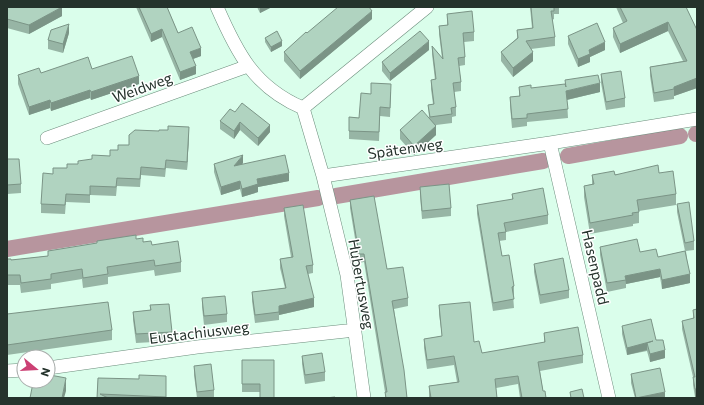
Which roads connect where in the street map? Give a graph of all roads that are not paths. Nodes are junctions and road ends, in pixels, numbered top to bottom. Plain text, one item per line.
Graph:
1 (217, 7) edge
2 (427, 7) edge
3 (248, 66) junction
4 (303, 108) junction
5 (697, 119) edge
6 (47, 138) dead end
7 (550, 143) junction
8 (323, 176) junction
9 (355, 330) junction
10 (56, 367) edge
11 (364, 398) edge
12 (609, 398) edge

1 - 3 street
2 - 4 street
3 - 4 street
3 - 6 street, Weidweg
4 - 8 street
5 - 7 street, Spätenweg
7 - 8 street, Spätenweg
7 - 12 street, Hasenpadd
8 - 9 street, Hubertusweg
9 - 10 street, Eustachiusweg
9 - 11 street, Hubertusweg

